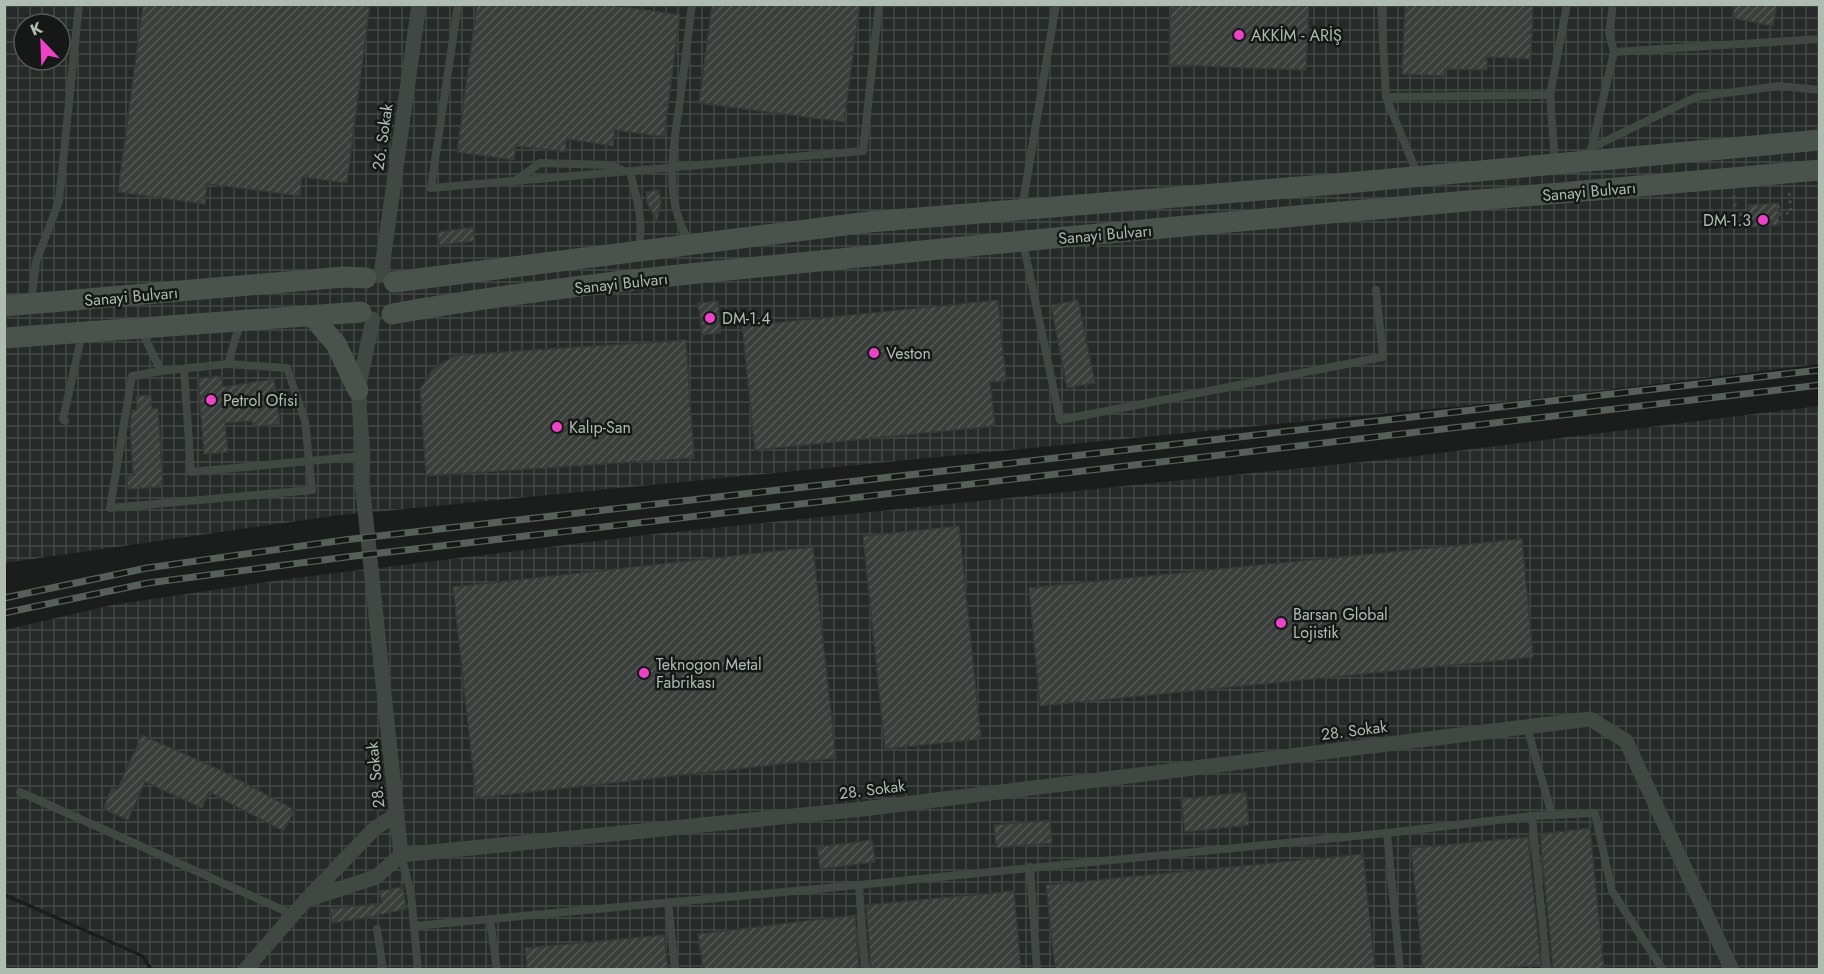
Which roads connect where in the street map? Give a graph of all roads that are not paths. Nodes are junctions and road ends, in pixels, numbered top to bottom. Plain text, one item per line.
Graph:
1 (79, 4) edge
2 (418, 4) edge
3 (458, 4) edge
4 (692, 4) edge
5 (879, 4) edge
6 (1056, 4) edge
7 (1381, 4) edge
8 (1567, 4) edge
9 (1613, 4) edge
10 (1820, 39) edge
11 (1614, 52) junction
12 (1820, 90) edge
13 (1550, 95) junction
14 (1386, 97) junction
15 (1820, 140) edge
16 (1590, 155) junction
17 (1555, 164) junction
18 (671, 168) junction
19 (1820, 170) edge
20 (627, 171) junction
21 (1418, 177) junction
22 (515, 181) junction
23 (1022, 209) junction
24 (1023, 241) junction
25 (690, 244) junction
26 (637, 250) junction
27 (380, 278) junction
28 (1376, 290) dead end
29 (31, 304) junction
30 (4, 306) edge
31 (375, 315) junction
32 (312, 316) junction
33 (244, 321) junction
34 (141, 328) junction
35 (82, 332) junction
36 (4, 338) edge
37 (228, 364) junction
38 (184, 369) junction
39 (161, 371) junction
40 (358, 390) junction
41 (65, 421) dead end
42 (363, 456) junction
43 (310, 461) junction
44 (1527, 727) junction
45 (20, 792) dead end
46 (397, 814) junction
47 (1552, 815) junction
48 (1532, 816) junction
49 (1387, 832) junction
50 (401, 855) junction
51 (1030, 867) junction
52 (859, 885) junction
53 (306, 900) junction
54 (668, 902) junction
55 (294, 915) junction
56 (490, 919) junction
57 (414, 926) junction
58 (377, 929) dead end
59 (245, 969) edge
60 (382, 969) edge
61 (418, 969) edge
62 (497, 969) edge
63 (675, 969) edge
64 (865, 969) edge
65 (1037, 969) edge
66 (1400, 969) edge
67 (1547, 969) edge
68 (1663, 969) edge
69 (1732, 969) edge

1 - 29 lane
2 - 27 street, 26. Sokak
3 - 22 lane
4 - 18 lane
5 - 18 lane
6 - 23 lane
7 - 14 lane
8 - 13 lane
9 - 11 lane
10 - 11 lane
11 - 16 lane
12 - 16 lane
13 - 14 lane
13 - 17 lane
14 - 21 lane
15 - 16 main road, Sanayi Bulvarı
16 - 17 main road, Sanayi Bulvarı
17 - 21 main road, Sanayi Bulvarı
18 - 20 lane
18 - 25 lane
19 - 24 main road, Sanayi Bulvarı
20 - 22 lane
20 - 22 lane
20 - 26 lane
21 - 23 main road, Sanayi Bulvarı
23 - 25 main road, Sanayi Bulvarı
24 - 28 lane
24 - 31 main road, Sanayi Bulvarı
25 - 26 main road, Sanayi Bulvarı
26 - 27 main road, Sanayi Bulvarı
27 - 29 main road, Sanayi Bulvarı
27 - 31 main road
27 - 31 main road
29 - 30 main road, Sanayi Bulvarı
31 - 32 main road, Sanayi Bulvarı
31 - 40 street, 28. Sokak
32 - 33 main road, Sanayi Bulvarı
32 - 40 main road
33 - 34 main road, Sanayi Bulvarı
33 - 37 lane
34 - 35 main road, Sanayi Bulvarı
34 - 39 lane
35 - 36 main road, Sanayi Bulvarı
35 - 41 lane
37 - 38 lane
37 - 43 lane
38 - 39 lane
38 - 43 lane
39 - 43 lane
40 - 42 street, 28. Sokak
42 - 43 lane
42 - 46 street, 28. Sokak
44 - 47 lane
44 - 50 street, 28. Sokak
44 - 69 street, 28. Sokak
45 - 55 lane
46 - 50 street, 28. Sokak
46 - 53 street
47 - 48 lane
47 - 68 lane
48 - 49 lane
48 - 67 lane
49 - 51 lane
49 - 66 lane
50 - 53 street
50 - 57 lane
51 - 52 lane
51 - 65 lane
52 - 54 lane
52 - 64 lane
53 - 55 street
54 - 56 lane
54 - 63 lane
55 - 59 street
56 - 57 lane
56 - 62 lane
57 - 61 lane
58 - 60 lane

